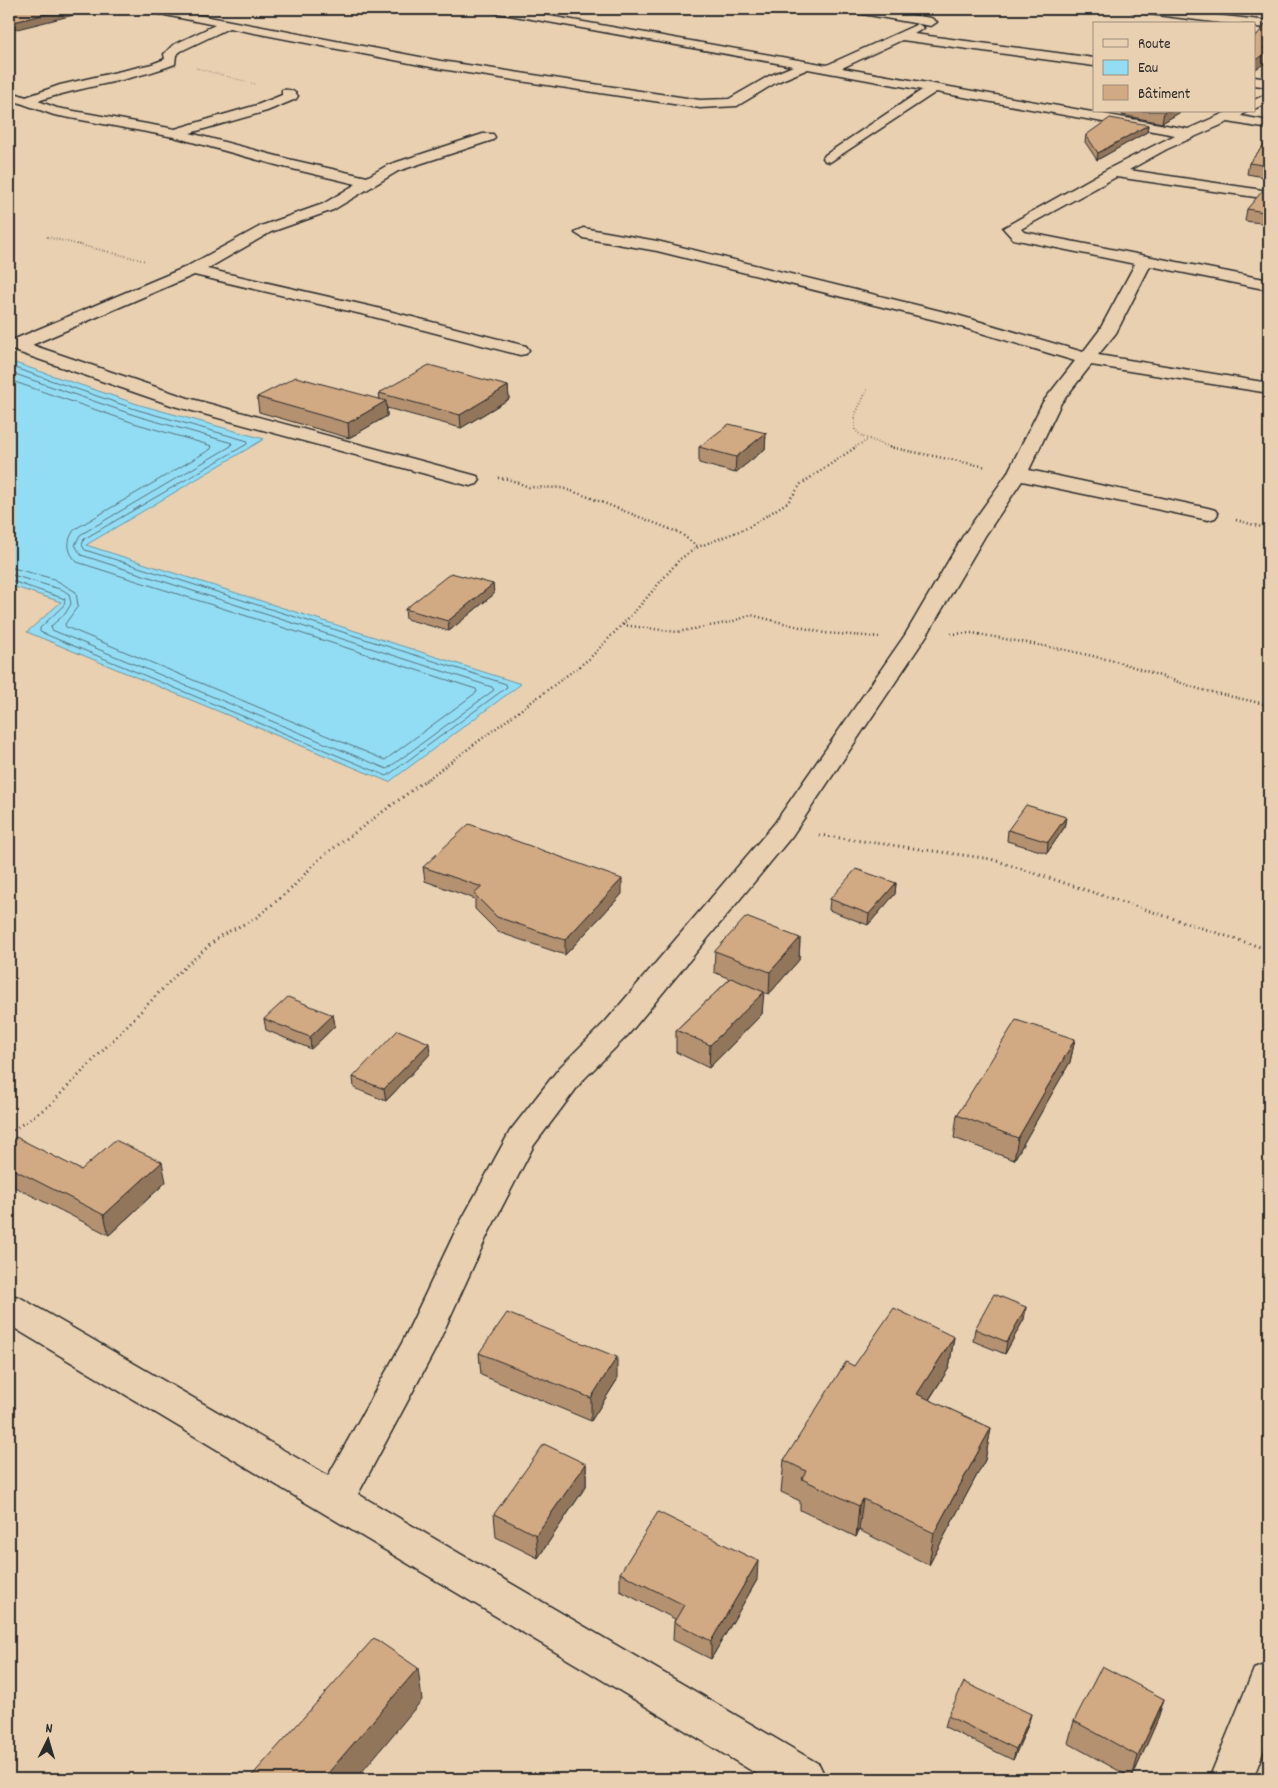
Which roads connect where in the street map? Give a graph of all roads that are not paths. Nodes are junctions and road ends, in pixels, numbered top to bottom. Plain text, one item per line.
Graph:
1 (150, 9) edge
2 (492, 9) edge
3 (851, 9) edge
4 (1133, 9) edge
5 (1237, 22) edge
6 (229, 23) junction
7 (1256, 24) edge
8 (1269, 26) edge
9 (901, 36) junction
10 (1093, 62) edge
11 (807, 65) junction
12 (830, 68) junction
13 (1256, 81) edge
14 (1269, 83) edge
15 (935, 87) junction
16 (287, 93) road end
17 (9, 95) edge
18 (1269, 97) edge
19 (24, 101) junction
20 (1256, 103) edge
21 (1235, 114) edge
22 (1269, 125) edge
23 (175, 133) junction
24 (1191, 134) junction
25 (488, 137) dead end
26 (830, 158) dead end
27 (1113, 172) junction
28 (368, 182) junction
29 (1269, 195) edge
30 (583, 233) dead end
31 (1145, 260) junction
32 (192, 270) junction
33 (1269, 285) edge
34 (13, 344) edge
35 (520, 350) dead end
36 (1088, 358) junction
37 (1269, 388) edge
38 (1017, 474) junction
39 (470, 480) road end
40 (1208, 514) dead end
41 (9, 1308) edge
42 (335, 1500) junction
43 (1269, 1683) edge
44 (804, 1779) edge
45 (1231, 1779) edge

1 - 6 street
2 - 11 street
3 - 9 street
4 - 5 street
6 - 11 street
6 - 19 street
7 - 8 street
9 - 10 street
9 - 12 street
11 - 12 street
12 - 15 street
13 - 14 street
15 - 24 street
15 - 26 street
16 - 23 street
17 - 19 street
18 - 20 street
19 - 23 street
21 - 22 street
21 - 24 street
23 - 28 street
24 - 27 street
25 - 28 street
27 - 29 street
27 - 31 street
28 - 32 street
30 - 36 street
31 - 33 street
31 - 36 street
32 - 34 street
32 - 35 street
34 - 39 street
36 - 37 street
36 - 38 street
38 - 40 street
38 - 42 street
41 - 42 street
42 - 44 street
43 - 45 street

